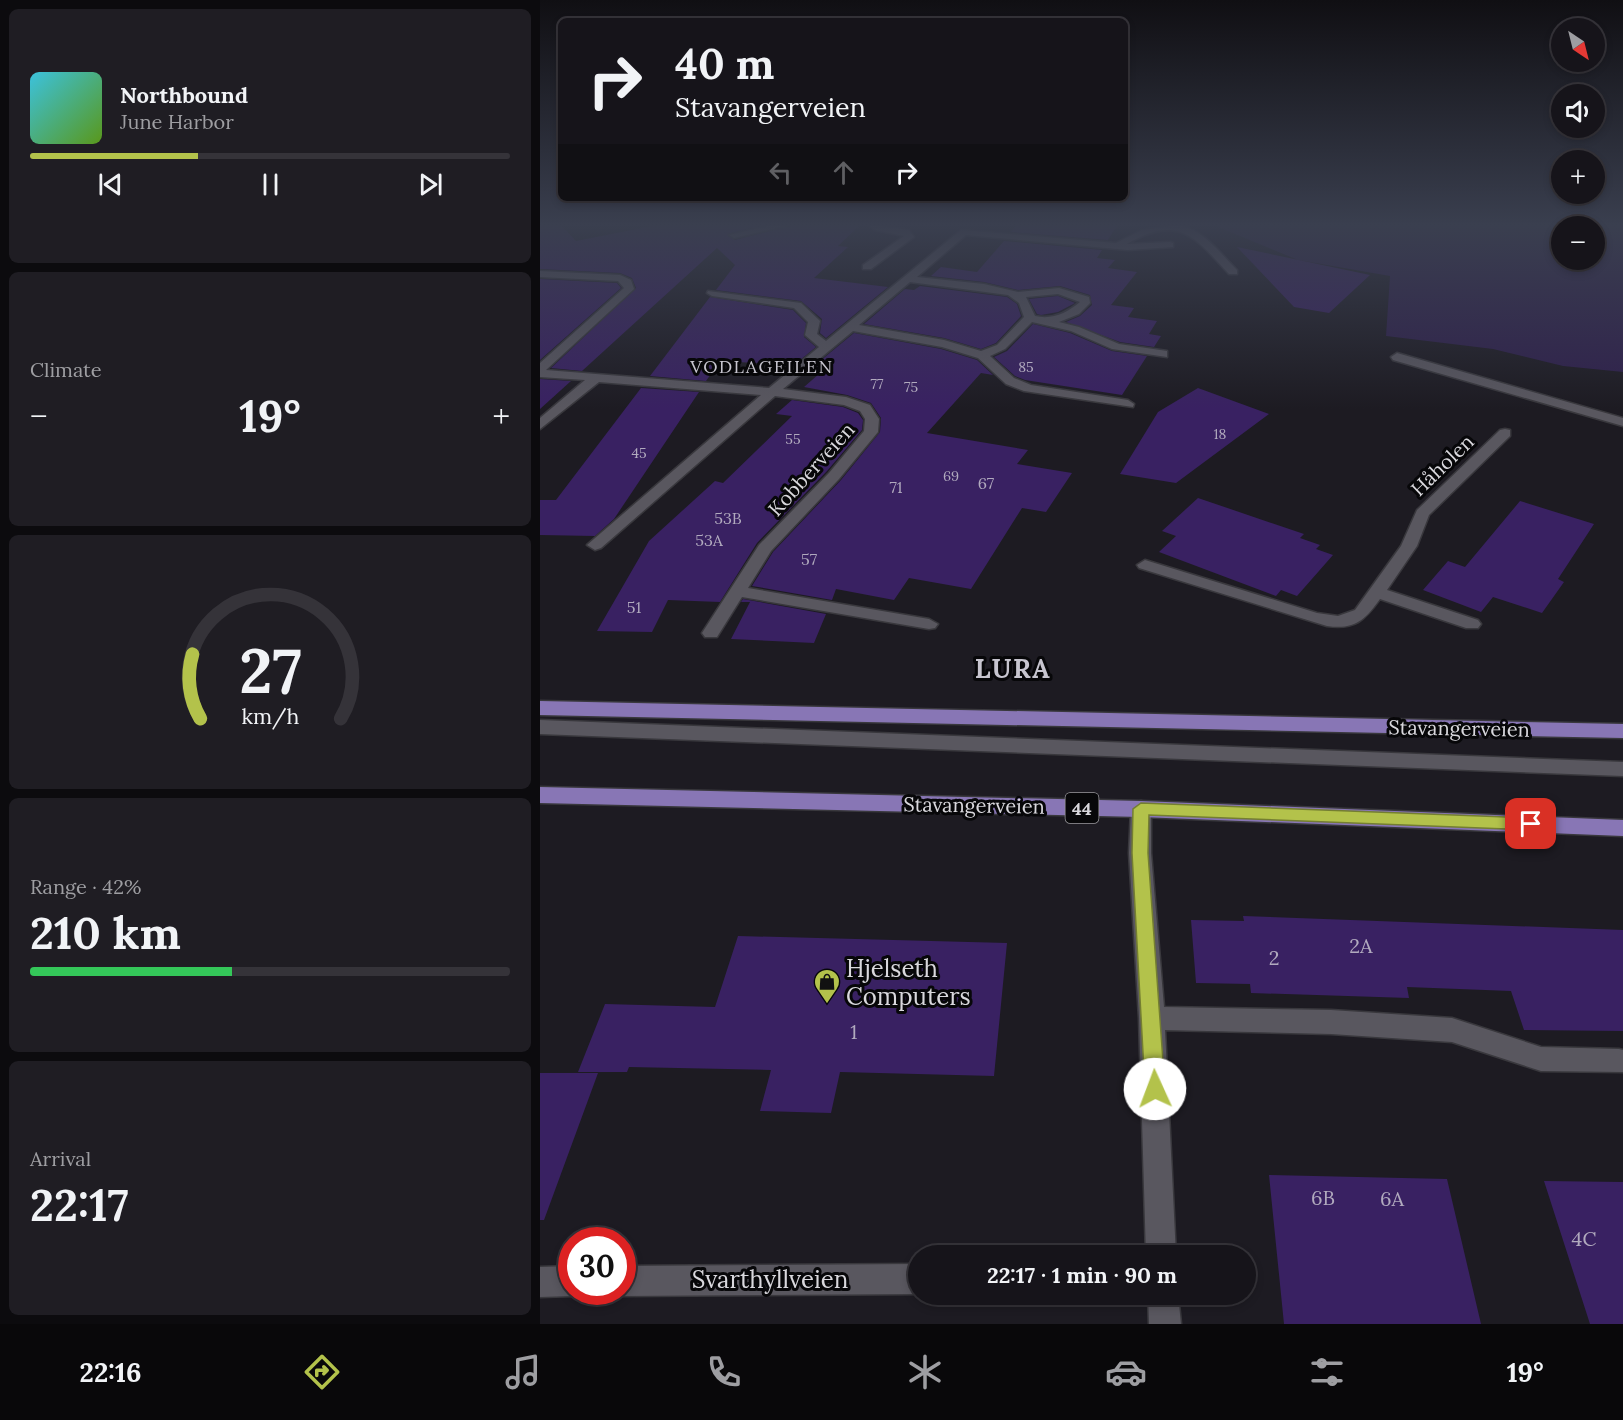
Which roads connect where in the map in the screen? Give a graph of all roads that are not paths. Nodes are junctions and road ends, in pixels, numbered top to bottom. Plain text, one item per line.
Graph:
1 (628, 286) edge
2 (901, 286) edge
3 (967, 286) edge
4 (712, 293) dead end
5 (1018, 296) junction
6 (1030, 318) junction
7 (1051, 321) junction
8 (852, 327) junction
9 (827, 347) junction
10 (1162, 354) dead end
11 (982, 355) junction
12 (1397, 357) dead end
13 (540, 371) edge
14 (597, 377) junction
15 (772, 392) junction
16 (1128, 404) dead end
17 (1623, 422) edge
18 (540, 425) edge
19 (1505, 433) dead end
20 (595, 545) dead end
21 (1145, 565) dead end
22 (738, 591) junction
23 (1377, 592) junction
24 (929, 624) dead end
25 (1472, 624) dead end
26 (711, 633) dead end
27 (540, 708) edge
28 (540, 728) edge
29 (1623, 731) edge
30 (1623, 769) edge
31 (540, 795) edge
32 (1141, 809) junction
33 (1623, 828) edge
34 (1152, 1018) junction
35 (1619, 1061) dead end
36 (1161, 1245) edge
37 (908, 1279) edge
38 (558, 1281) edge
39 (636, 1281) edge
40 (540, 1282) edge
41 (1164, 1305) edge
42 (1165, 1324) edge

1 - 13 street
2 - 8 street
3 - 5 street
4 - 9 street
5 - 6 street
5 - 7 street
6 - 7 street
6 - 11 street
7 - 10 street
8 - 9 street
8 - 11 street
9 - 15 street
11 - 16 street
12 - 17 street
13 - 14 street, Kobberveien
14 - 15 street, Kobberveien
14 - 18 street
15 - 20 street
15 - 22 street, Kobberveien
19 - 23 street, Håholen
21 - 23 street, Håholen
22 - 24 street
22 - 26 street, Kobberveien
23 - 25 street
27 - 29 main road, Stavangerveien
28 - 30 street
31 - 32 main road, Stavangerveien / 44
32 - 33 main road, Stavangerveien / 44
32 - 34 street
34 - 35 street
34 - 36 street
37 - 39 street, Svarthyllveien
38 - 40 street
41 - 42 street

